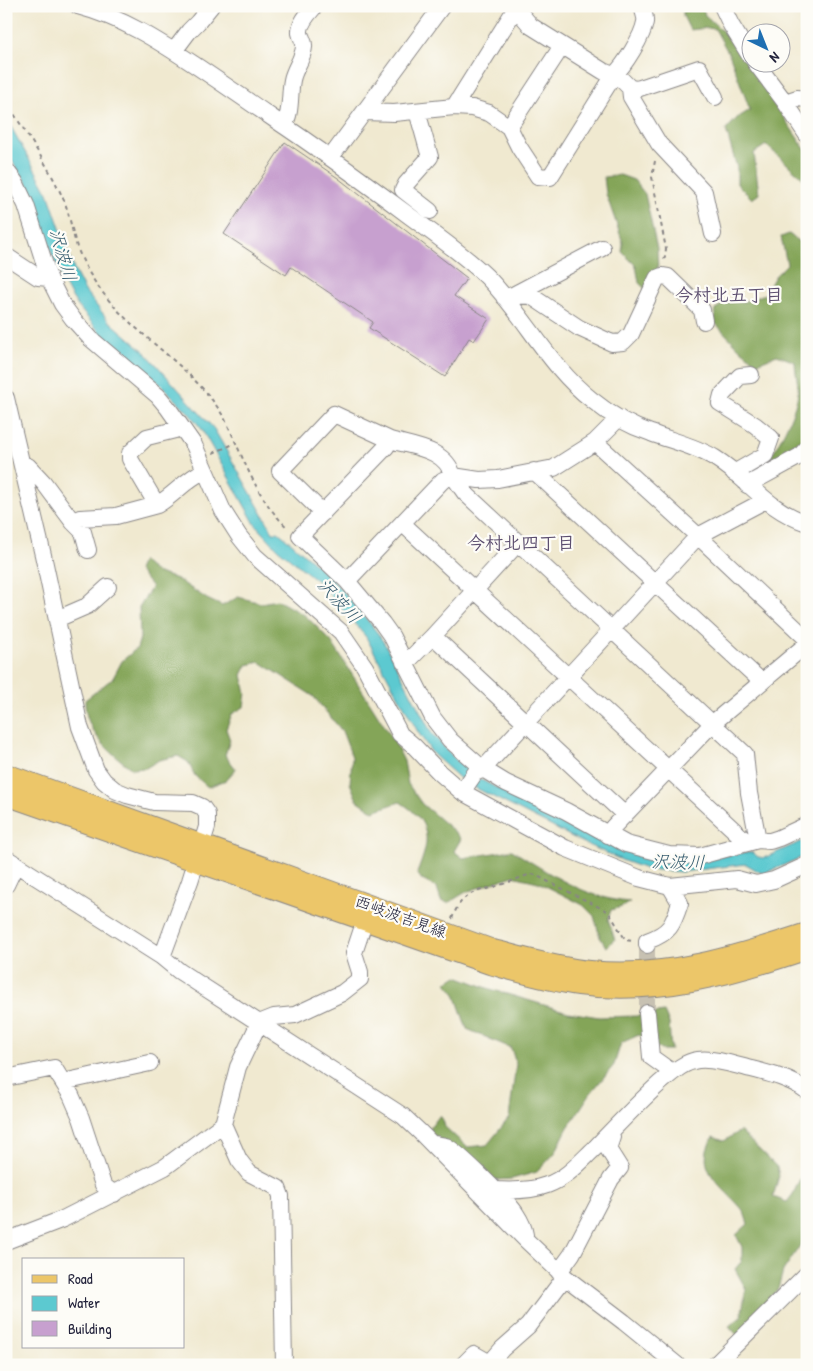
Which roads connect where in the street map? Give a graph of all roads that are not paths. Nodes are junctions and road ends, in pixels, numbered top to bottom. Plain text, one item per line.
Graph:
1 (78, 6) edge
2 (211, 6) edge
3 (315, 6) edge
4 (442, 6) edge
5 (642, 6) edge
6 (722, 6) edge
7 (515, 7) edge
8 (740, 40) edge
9 (562, 46) junction
10 (174, 51) junction
11 (762, 72) edge
12 (614, 75) junction
13 (630, 88) junction
14 (715, 97) dead end
15 (807, 99) edge
16 (785, 102) junction
17 (454, 108) junction
18 (417, 111) junction
19 (364, 112) junction
20 (284, 125) junction
21 (508, 127) junction
22 (807, 135) edge
23 (331, 157) junction
24 (6, 170) edge
25 (430, 211) dead end
26 (713, 234) dead end
27 (602, 248) dead end
28 (6, 256) edge
29 (49, 278) junction
30 (508, 296) junction
31 (704, 320) dead end
32 (751, 375) dead end
33 (6, 398) edge
34 (619, 418) junction
35 (180, 425) junction
36 (390, 440) junction
37 (595, 442) junction
38 (807, 448) edge
39 (22, 464) junction
40 (204, 471) junction
41 (534, 471) junction
42 (734, 474) junction
43 (453, 476) junction
44 (747, 485) junction
45 (764, 501) junction
46 (157, 505) junction
47 (322, 513) junction
48 (73, 522) junction
49 (402, 523) junction
50 (807, 523) edge
51 (698, 536) junction
52 (518, 543) junction
53 (88, 550) dead end
54 (347, 581) junction
55 (655, 583) junction
56 (108, 587) dead end
57 (475, 591) junction
58 (57, 619) junction
59 (611, 629) junction
60 (432, 636) junction
61 (807, 639) edge
62 (807, 644) edge
63 (404, 662) junction
64 (567, 676) junction
65 (762, 682) junction
66 (526, 722) junction
67 (713, 723) junction
68 (479, 771) junction
69 (668, 771) junction
70 (6, 774) edge
71 (463, 790) junction
72 (6, 795) edge
73 (625, 815) junction
74 (807, 825) edge
75 (608, 835) junction
76 (753, 842) junction
77 (199, 853) junction
78 (11, 861) edge
79 (807, 865) edge
80 (6, 885) edge
81 (670, 886) junction
82 (365, 920) junction
83 (807, 933) edge
84 (647, 943) road end
85 (807, 949) edge
86 (162, 957) junction
87 (648, 1013) tunnel mouth
88 (259, 1023) junction
89 (150, 1063) dead end
90 (672, 1072) junction
91 (6, 1078) edge
92 (63, 1082) junction
93 (807, 1090) edge
94 (223, 1124) junction
95 (611, 1132) junction
96 (431, 1144) junction
97 (494, 1190) junction
98 (114, 1194) junction
99 (526, 1240) junction
100 (6, 1241) edge
101 (807, 1274) edge
102 (562, 1275) junction
103 (284, 1365) edge
104 (463, 1365) edge
105 (677, 1365) edge
106 (715, 1365) edge

1 - 10 street
2 - 10 street
3 - 20 street
4 - 19 street
5 - 12 street
6 - 8 street
7 - 9 street
7 - 17 street
9 - 12 street
9 - 21 street
10 - 20 street
11 - 16 street
12 - 13 street
12 - 21 street
13 - 14 street
13 - 26 street
15 - 16 street
16 - 22 street
17 - 18 street
17 - 21 street
18 - 19 street
18 - 25 street
19 - 23 street
20 - 23 street
23 - 30 street
24 - 29 street
27 - 30 street
28 - 29 street
29 - 35 street
30 - 31 street
30 - 34 street
32 - 42 street
33 - 39 street
34 - 37 street
34 - 42 street
35 - 40 street
35 - 46 street
36 - 43 street
36 - 47 street
36 - 47 street
37 - 41 street
37 - 51 street
38 - 44 street
39 - 48 street
39 - 58 street
40 - 46 street
40 - 71 street
41 - 43 street
41 - 55 street
42 - 44 street
43 - 49 street
43 - 52 street
44 - 45 street
45 - 50 street
45 - 51 street
46 - 48 street
47 - 54 street
48 - 53 street
49 - 54 street
49 - 57 street
51 - 55 street
51 - 61 street
52 - 57 street
52 - 59 street
54 - 63 street
55 - 59 street
55 - 65 street
56 - 58 street
57 - 60 street
57 - 64 street
58 - 77 street
59 - 64 street
59 - 67 street
60 - 63 street
60 - 66 street
62 - 65 street
63 - 68 street
64 - 66 street
64 - 69 street
65 - 67 street
66 - 68 street
66 - 73 street
67 - 69 street
67 - 76 street
68 - 71 street
68 - 75 street
69 - 73 street
69 - 76 street
70 - 77 main road, 西岐波吉見線
71 - 81 street
72 - 77 main road, 西岐波吉見線
73 - 75 street
74 - 76 street
75 - 76 street
77 - 82 main road, 西岐波吉見線
77 - 83 main road, 西岐波吉見線
77 - 86 street
78 - 80 street
78 - 86 street
79 - 81 street
81 - 84 street
82 - 85 main road, 西岐波吉見線
82 - 88 street
86 - 88 street
87 - 90 street
88 - 94 street
88 - 96 street
89 - 92 street
90 - 93 street
90 - 95 street
91 - 92 street
92 - 98 street
94 - 98 street
94 - 103 street
95 - 97 street
95 - 102 street
96 - 97 street
96 - 99 street
97 - 99 street
98 - 100 street
99 - 102 street
101 - 106 street
102 - 104 street
102 - 105 street

